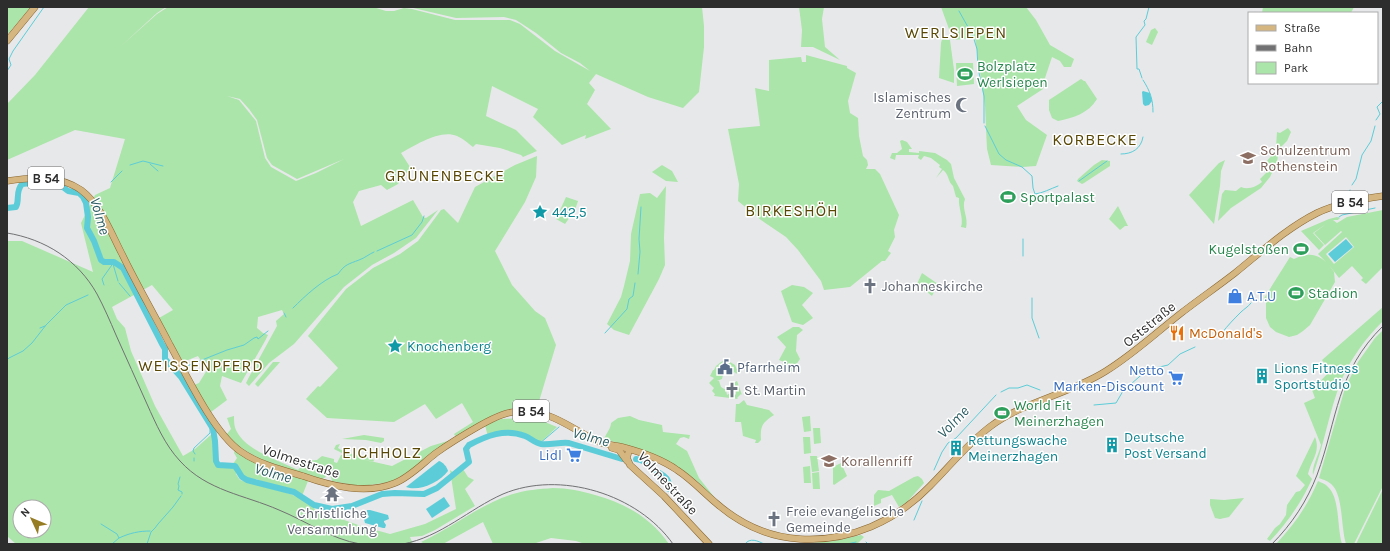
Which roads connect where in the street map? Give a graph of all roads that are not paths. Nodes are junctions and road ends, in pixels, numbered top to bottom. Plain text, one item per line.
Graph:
1 (35, 7) edge
2 (7, 41) edge
3 (7, 181) edge
4 (1383, 196) edge
5 (603, 444) junction
6 (629, 450) junction
7 (628, 461) junction
8 (709, 544) edge

1 - 2 main road
3 - 5 main road, Volmestraße / B 54
4 - 6 main road, Oststraße / B 54
5 - 6 main road, Volmestraße / B 54
5 - 7 main road
6 - 7 main road, Volmestraße
7 - 8 main road, Volmestraße

